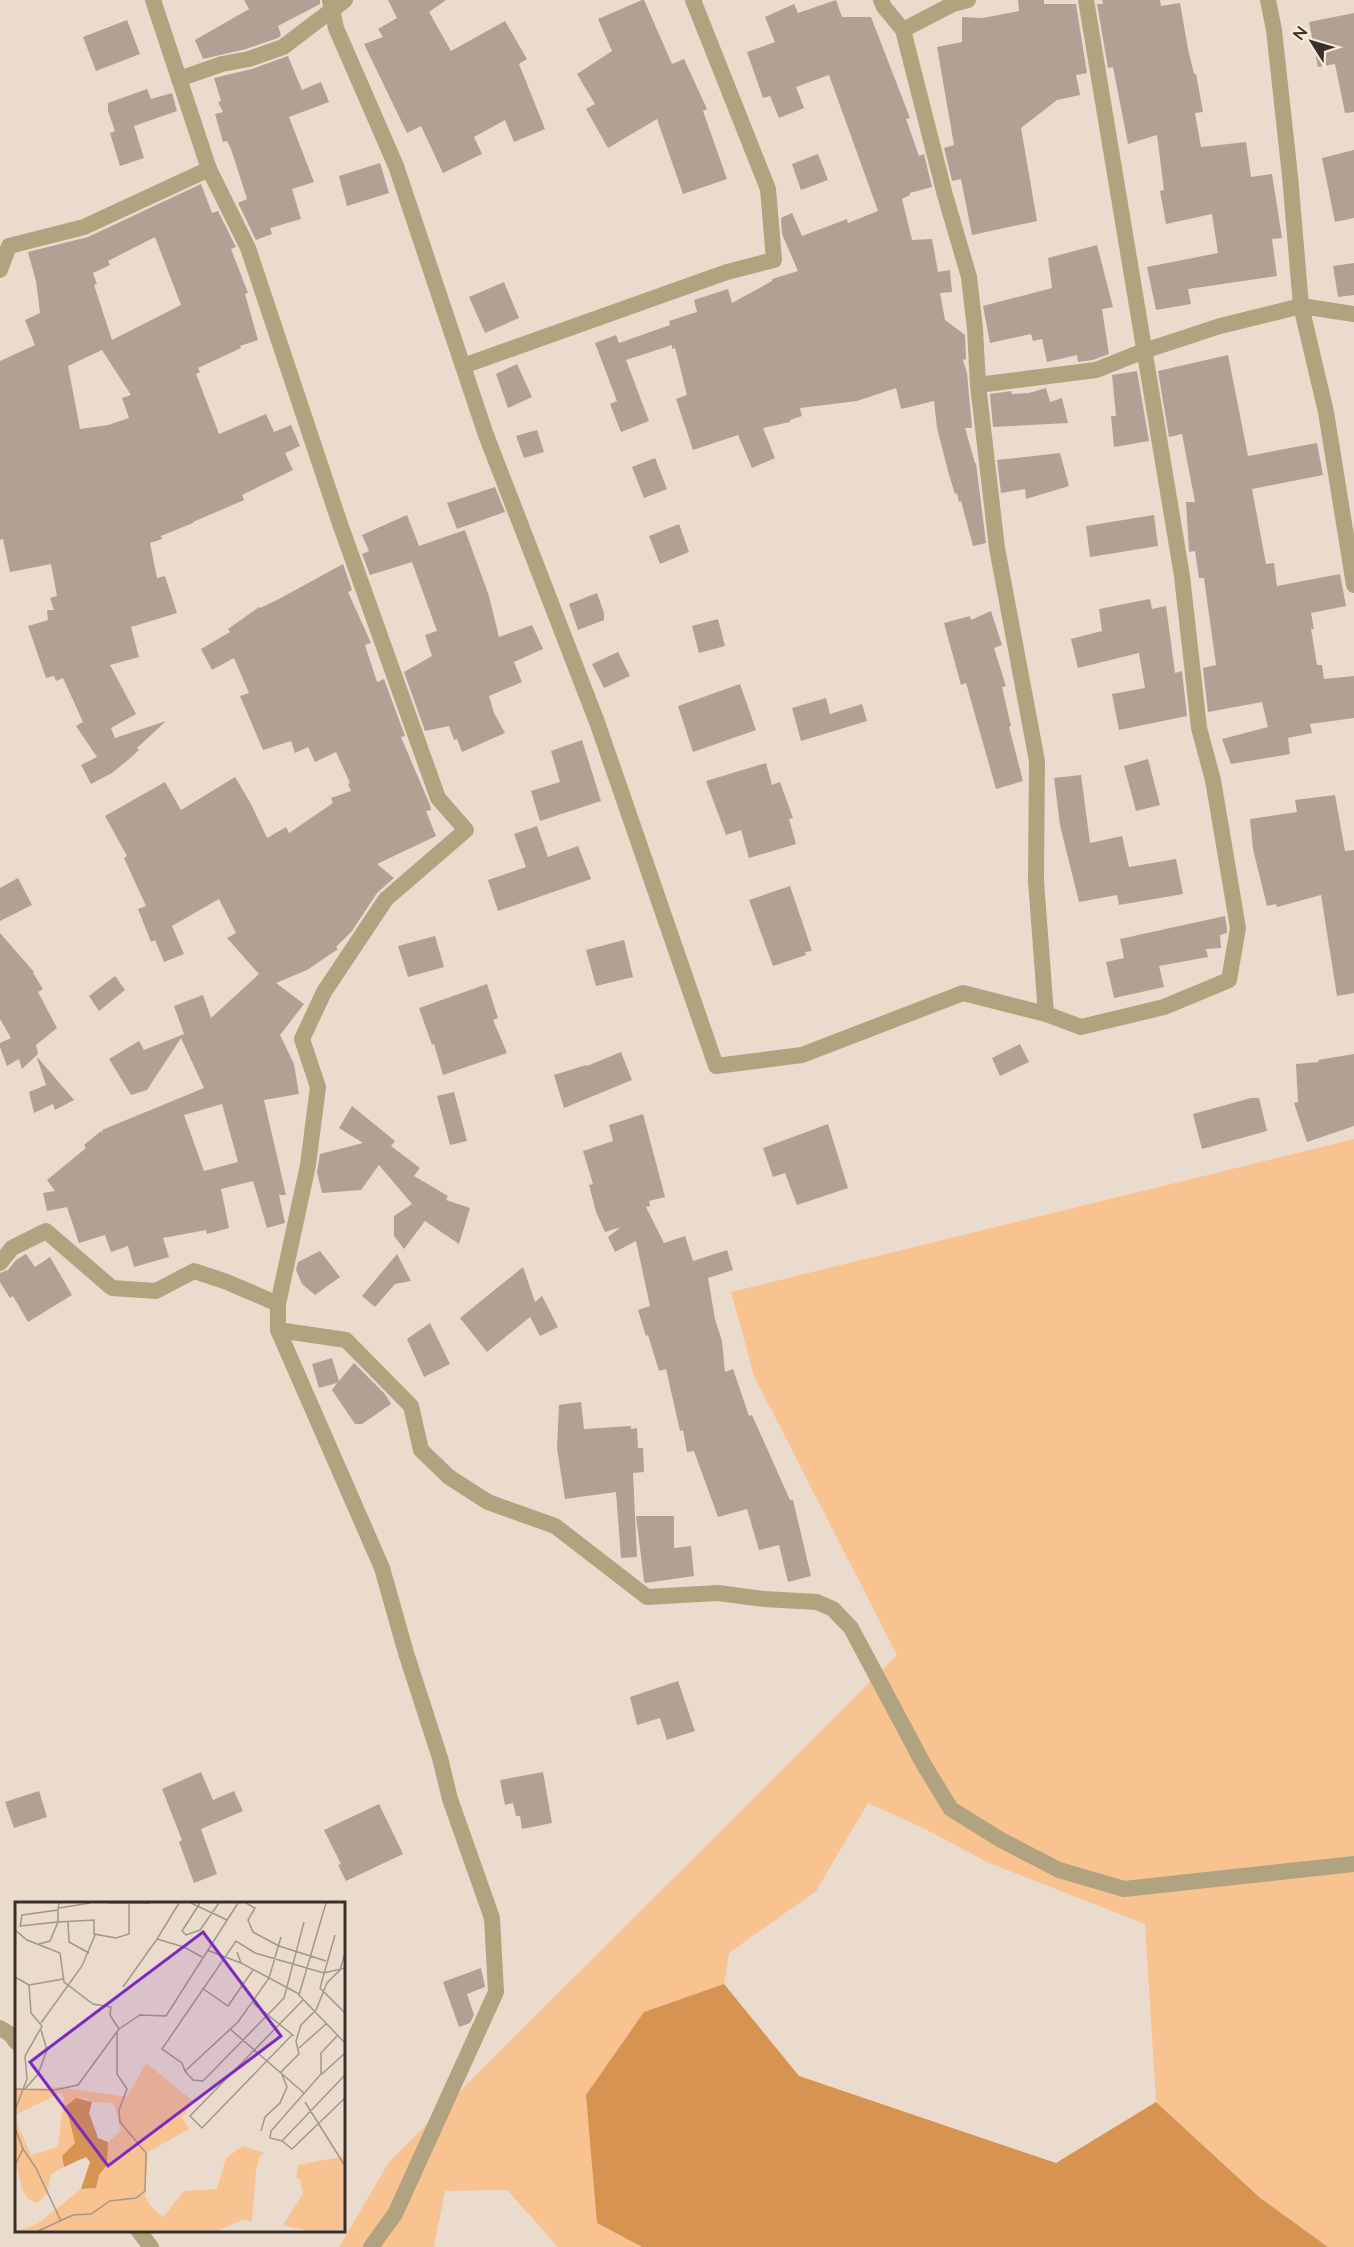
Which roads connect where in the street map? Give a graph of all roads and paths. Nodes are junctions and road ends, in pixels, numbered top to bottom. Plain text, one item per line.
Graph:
1 (153, 0) edge
2 (693, 0) edge
3 (881, 0) edge
4 (968, 0) edge
5 (1086, 0) edge
6 (1268, 0) edge
7 (336, 3) edge
8 (903, 30) junction
9 (179, 79) junction
10 (209, 169) junction
11 (0, 270) edge
12 (1301, 306) junction
13 (1354, 314) edge
14 (1144, 351) junction
15 (463, 366) junction
16 (978, 385) junction
17 (1354, 585) edge
18 (1046, 1014) junction
19 (0, 1263) edge
20 (278, 1304) junction
21 (278, 1330) junction
22 (1354, 1864) edge
23 (0, 2028) edge
24 (15, 2041) edge
25 (140, 2232) edge
26 (151, 2247) edge
27 (371, 2247) edge

1 - 9 street
2 - 15 street
3 - 8 street
4 - 8 street
5 - 14 street
6 - 12 street
7 - 9 street
7 - 15 street
8 - 16 street
9 - 10 street
10 - 11 street
10 - 20 street
12 - 13 street
12 - 14 street
12 - 17 street
14 - 16 street
14 - 18 street
15 - 18 street
16 - 18 street
19 - 20 street
20 - 21 street
21 - 22 street
21 - 27 street
23 - 24 street
25 - 26 street

